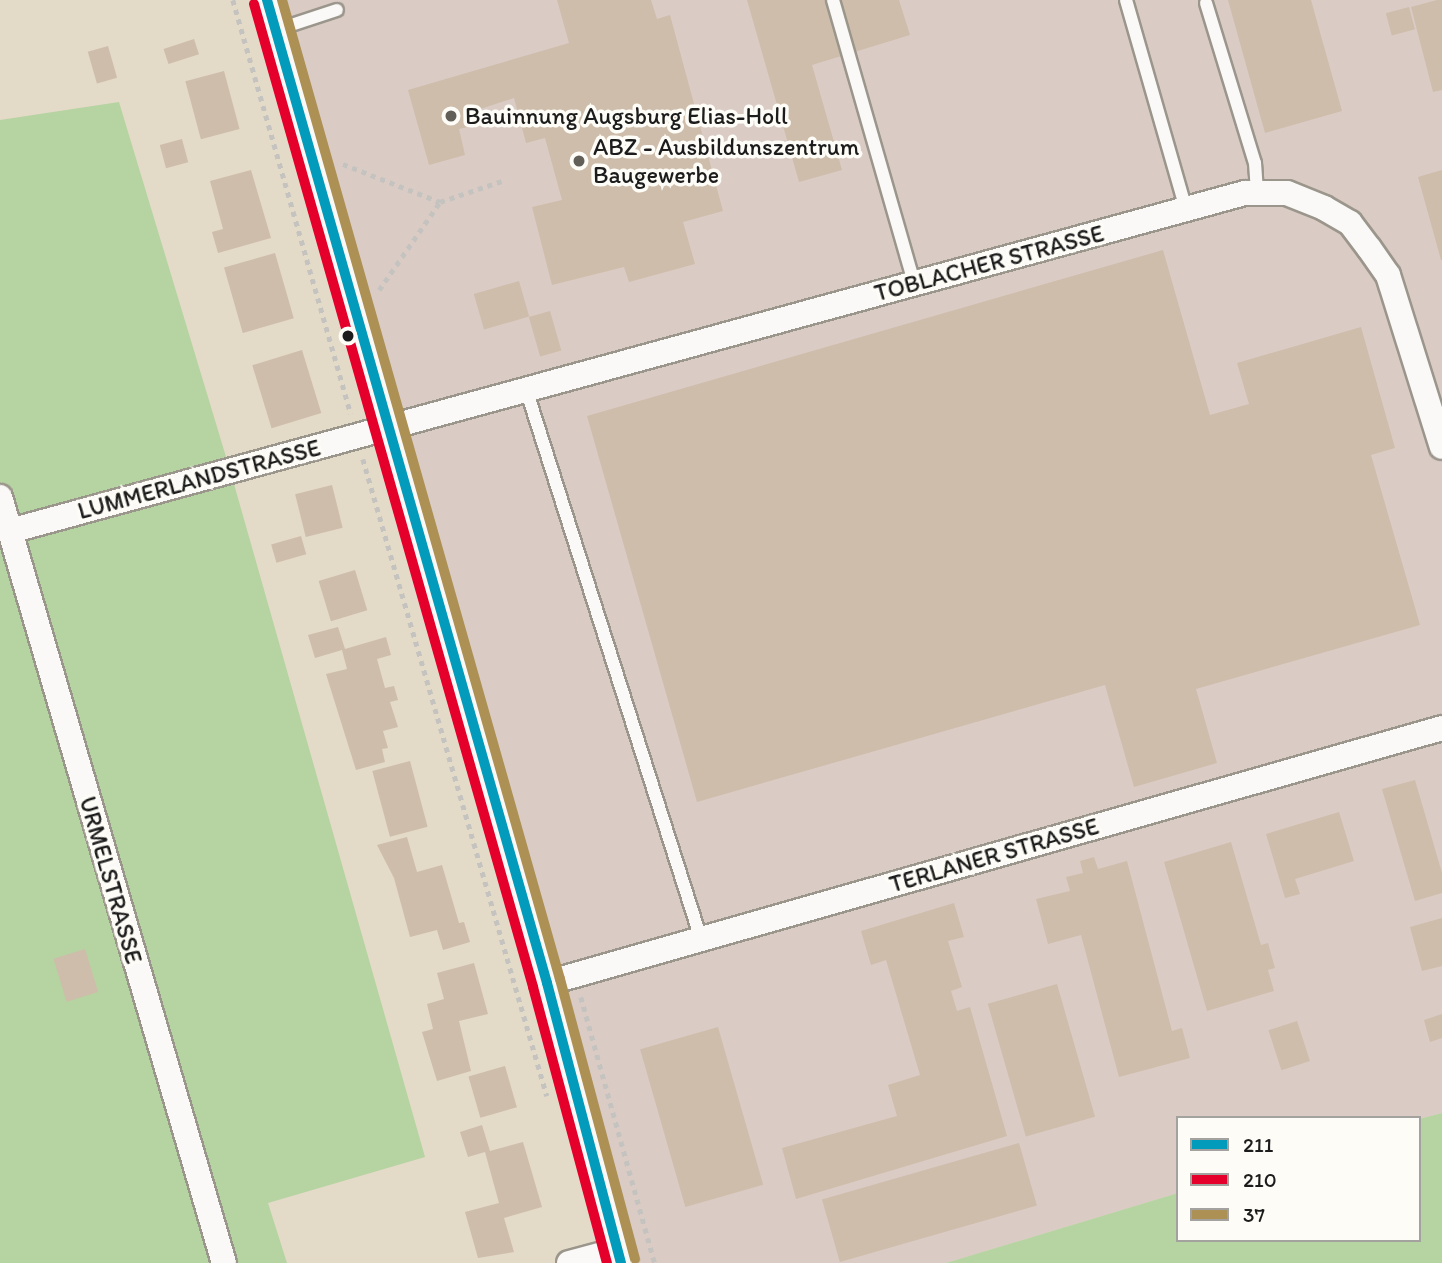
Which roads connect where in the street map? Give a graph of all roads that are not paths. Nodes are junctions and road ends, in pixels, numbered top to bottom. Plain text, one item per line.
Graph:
1 (267, 0) edge
2 (833, 0) edge
3 (1126, 0) edge
4 (1206, 3) dead end
5 (337, 10) dead end
6 (276, 30) junction
7 (1257, 193) junction
8 (1186, 209) junction
9 (914, 283) junction
10 (527, 392) junction
11 (1437, 414) edge
12 (388, 427) junction
13 (1442, 447) edge
14 (0, 497) edge
15 (10, 531) junction
16 (1442, 728) edge
17 (701, 939) junction
18 (547, 983) junction
19 (619, 1256) edge
20 (224, 1263) edge
21 (569, 1263) edge

1 - 6 street
2 - 9 lane
3 - 8 lane
4 - 7 lane
5 - 6 lane
6 - 12 street
7 - 8 street, TOBLACHER STRASSE
7 - 11 street, TOBLACHER STRASSE
8 - 9 street, TOBLACHER STRASSE
9 - 10 street, TOBLACHER STRASSE
10 - 12 street, TOBLACHER STRASSE
10 - 17 lane
11 - 13 street, TOBLACHER STRASSE
12 - 15 street, LUMMERLANDSTRASSE
12 - 18 street
14 - 15 street, URMELSTRASSE
15 - 20 street, URMELSTRASSE
16 - 17 street, TERLANER STRASSE
17 - 18 street, TERLANER STRASSE
18 - 19 street
19 - 21 street

